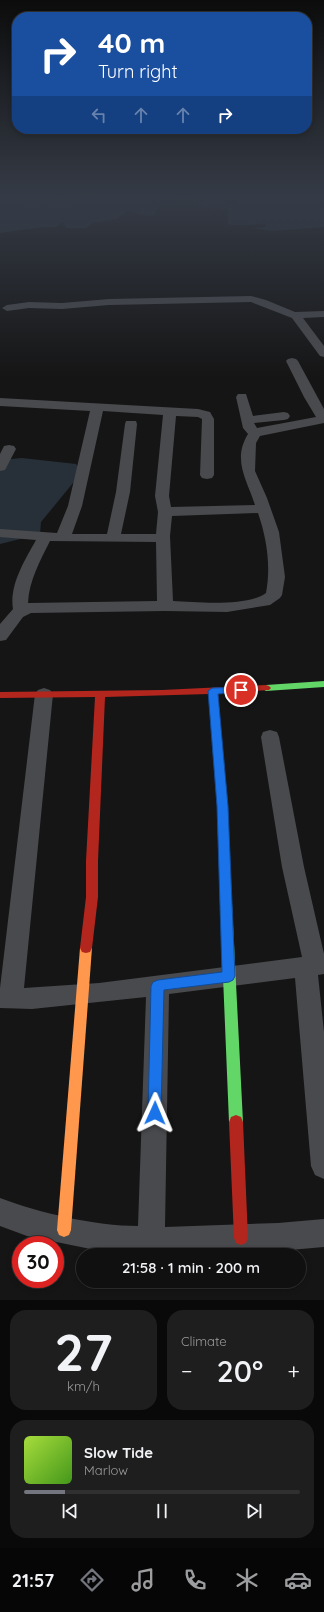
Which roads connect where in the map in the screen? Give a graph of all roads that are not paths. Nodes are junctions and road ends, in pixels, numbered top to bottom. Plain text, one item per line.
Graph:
1 (2, 307) edge
2 (324, 314) edge
3 (296, 316) junction
4 (324, 354) edge
5 (292, 361) dead end
6 (242, 397) dead end
7 (0, 402) edge
8 (278, 404) dead end
9 (97, 408) junction
10 (170, 412) junction
11 (324, 419) edge
12 (248, 420) junction
13 (286, 421) junction
14 (131, 424) dead end
15 (255, 433) junction
16 (9, 449) dead end
17 (0, 467) edge
18 (207, 475) dead end
19 (264, 509) junction
20 (165, 512) junction
21 (0, 533) edge
22 (45, 537) junction
23 (63, 538) junction
24 (113, 538) junction
25 (163, 538) junction
26 (165, 606) junction
27 (22, 611) junction
28 (0, 636) edge
29 (324, 684) edge
30 (212, 691) junction
31 (44, 694) junction
32 (100, 694) junction
33 (0, 695) edge
34 (270, 738) dead end
35 (315, 965) edge
36 (229, 976) junction
37 (158, 986) junction
38 (84, 994) junction
39 (5, 998) edge
40 (324, 1166) edge
41 (0, 1212) edge
42 (64, 1230) junction
43 (324, 1233) edge
44 (241, 1238) junction
45 (151, 1240) junction

1 - 3 street
2 - 3 street
3 - 4 street
5 - 11 street
6 - 12 street
7 - 9 street
8 - 13 street
9 - 10 street
9 - 23 street
10 - 18 street
10 - 20 street
11 - 13 street
12 - 13 street
12 - 15 street
13 - 15 street
14 - 24 street
15 - 19 street
16 - 17 street
19 - 20 street
19 - 26 street
20 - 25 street
21 - 22 street
22 - 23 street
22 - 27 street
23 - 24 street
24 - 25 street
25 - 26 street
26 - 27 street
27 - 28 street
29 - 30 street
30 - 32 street
30 - 36 street
31 - 32 street
31 - 33 street
31 - 39 street
32 - 38 street
34 - 35 street
35 - 36 street
35 - 40 street
36 - 37 street
36 - 44 street
37 - 38 street
37 - 45 street
38 - 39 street
38 - 42 street
41 - 42 street
42 - 45 street
43 - 44 street
44 - 45 street

